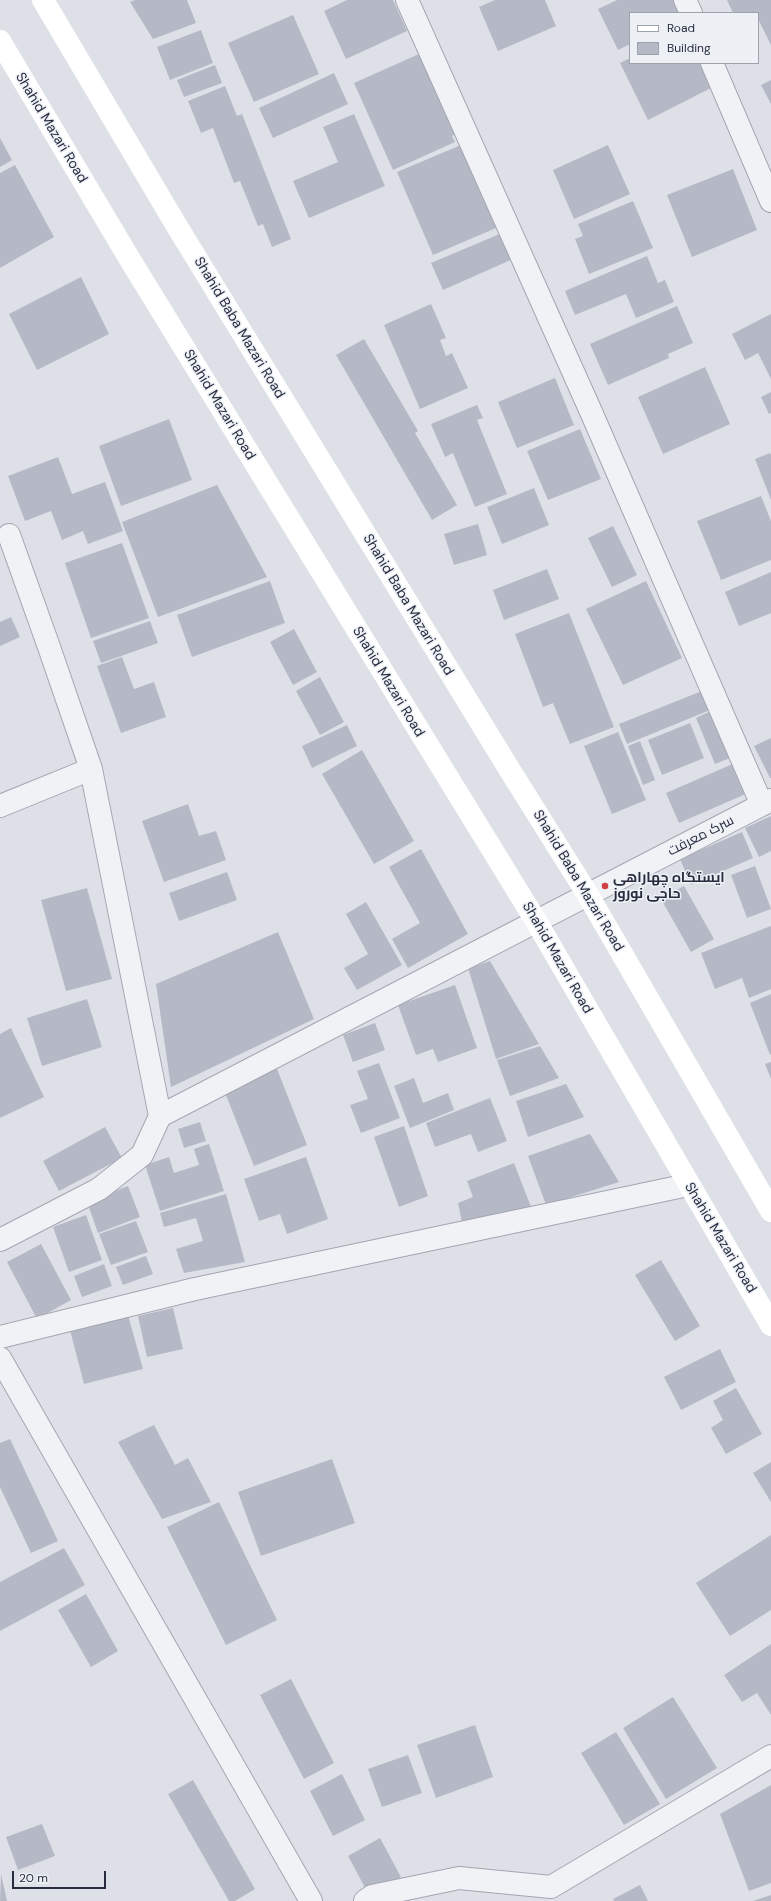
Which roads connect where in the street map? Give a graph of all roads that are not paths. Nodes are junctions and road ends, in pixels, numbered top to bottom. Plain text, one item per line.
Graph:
1 (43, 0) edge
2 (407, 0) edge
3 (685, 0) edge
4 (691, 12) edge
5 (0, 41) edge
6 (712, 64) edge
7 (771, 201) edge
8 (9, 535) dead end
9 (91, 769) junction
10 (767, 802) edge
11 (0, 806) edge
12 (588, 895) junction
13 (536, 921) junction
14 (160, 1116) junction
15 (688, 1185) junction
16 (771, 1211) edge
17 (0, 1240) edge
18 (771, 1325) edge
19 (0, 1337) edge
20 (0, 1358) edge
21 (771, 1756) edge
22 (556, 1894) edge
23 (311, 1901) edge
24 (365, 1901) edge

1 - 12 main road, Shahid Baba Mazari Road
2 - 10 street
3 - 4 street
5 - 13 main road, Shahid Mazari Road
6 - 7 street
8 - 9 street
9 - 11 street
9 - 14 street
10 - 12 street, سرک معرفت
12 - 13 street, سرک معرفت
12 - 16 main road, Shahid Baba Mazari Road
13 - 14 street, سرک معرفت
13 - 15 main road, Shahid Mazari Road
14 - 17 street
15 - 18 main road, Shahid Mazari Road
15 - 19 street
20 - 23 street
21 - 22 street
22 - 24 street

